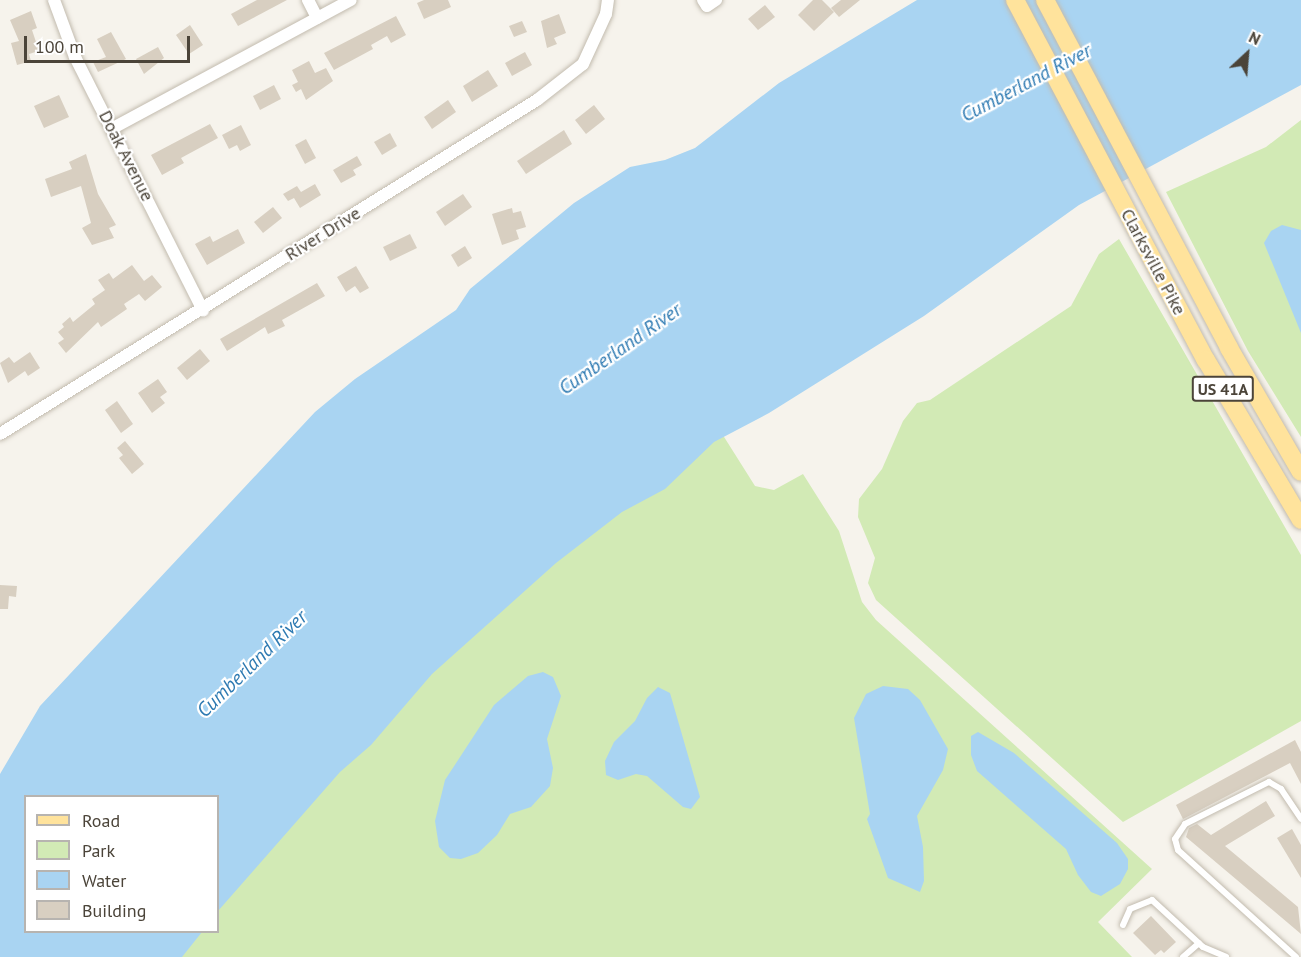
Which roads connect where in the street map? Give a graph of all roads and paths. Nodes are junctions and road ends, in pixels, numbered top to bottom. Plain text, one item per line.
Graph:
1 (54, 0) edge
2 (308, 0) edge
3 (351, 0) edge
4 (608, 0) edge
5 (703, 0) edge
6 (716, 0) edge
7 (1015, 0) edge
8 (1045, 0) edge
9 (317, 18) junction
10 (113, 128) junction
11 (203, 310) junction
12 (0, 434) edge
13 (1301, 472) edge
14 (1301, 520) edge
15 (1301, 819) edge
16 (1122, 925) dead end
17 (1199, 943) junction
18 (1183, 957) edge
19 (1226, 957) edge
20 (1296, 957) edge

1 - 10 street, Doak Avenue
2 - 9 street
3 - 9 street
4 - 11 street, River Drive
5 - 6 street
7 - 14 main road, Clarksville Pike / US 41A
8 - 13 main road, Clarksville Pike / US 41A
9 - 10 street
10 - 11 street, Doak Avenue
11 - 12 street, River Drive
15 - 20 lane
16 - 17 lane
17 - 18 lane
17 - 19 lane

